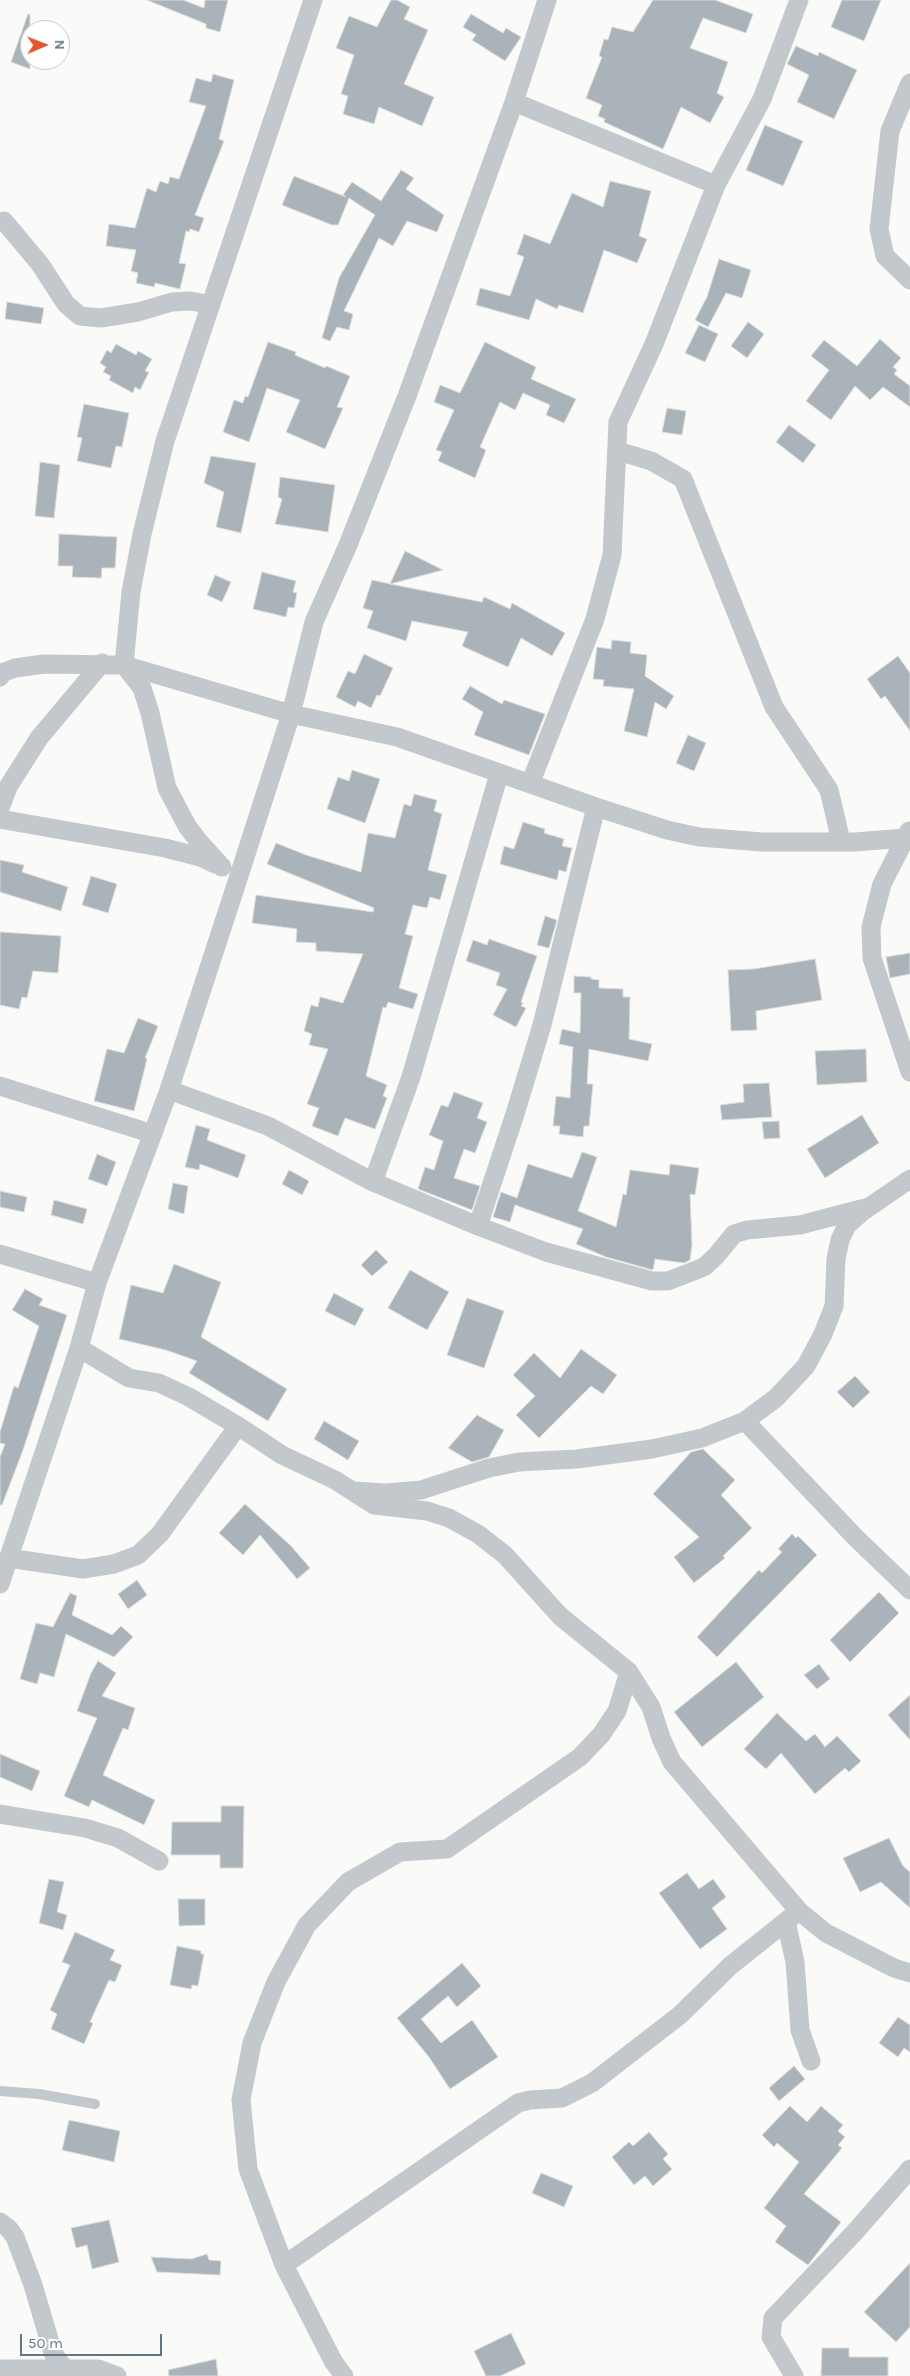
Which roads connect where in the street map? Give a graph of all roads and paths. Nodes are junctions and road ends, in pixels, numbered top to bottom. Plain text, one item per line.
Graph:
1 (313, 0) edge
2 (548, 0) edge
3 (799, 0) edge
4 (910, 83) edge
5 (514, 102) junction
6 (716, 185) junction
7 (4, 221) dead end
8 (910, 280) edge
9 (211, 305) junction
10 (618, 451) junction
11 (102, 663) junction
12 (124, 665) junction
13 (1, 675) edge
14 (291, 714) junction
15 (499, 774) junction
16 (530, 784) junction
17 (596, 807) junction
18 (0, 808) edge
19 (0, 819) edge
20 (908, 834) edge
21 (841, 841) junction
22 (222, 867) junction
23 (237, 882) junction
24 (910, 1072) edge
25 (0, 1086) edge
26 (169, 1090) junction
27 (153, 1134) junction
28 (910, 1180) edge
29 (374, 1182) junction
30 (869, 1207) junction
31 (478, 1226) junction
32 (0, 1254) edge
33 (97, 1283) junction
34 (80, 1348) junction
35 (744, 1421) junction
36 (238, 1426) junction
37 (352, 1491) junction
38 (8, 1558) junction
39 (0, 1584) edge
40 (910, 1590) edge
41 (629, 1672) junction
42 (0, 1814) edge
43 (159, 1861) dead end
44 (792, 1916) junction
45 (910, 1973) edge
46 (812, 2061) dead end
47 (0, 2091) edge
48 (95, 2104) dead end
49 (910, 2169) edge
50 (0, 2222) edge
51 (284, 2265) junction
52 (0, 2368) edge
53 (64, 2368) junction
54 (117, 2376) edge
55 (344, 2376) edge
56 (794, 2376) edge

1 - 9 street
2 - 5 street
3 - 6 street
4 - 8 street
5 - 6 street
5 - 14 street
6 - 10 street
7 - 9 street
9 - 12 street
10 - 16 street
10 - 21 street
11 - 12 street
11 - 13 street
11 - 18 street
12 - 14 street
12 - 22 street
14 - 15 street
14 - 23 street
15 - 16 street
15 - 29 street
16 - 17 street
17 - 21 street
17 - 31 street
19 - 22 street
20 - 21 street
20 - 24 street
22 - 23 street
23 - 26 street
25 - 27 street
26 - 27 street
26 - 29 street
27 - 33 street
28 - 30 street
29 - 31 street
30 - 31 street
30 - 35 street
32 - 33 street
33 - 34 street
34 - 36 street
34 - 38 street
35 - 37 street
35 - 40 street
36 - 37 street
36 - 38 street
37 - 41 street
38 - 39 street
41 - 44 street
41 - 51 street
42 - 43 street
44 - 45 street
44 - 46 street
44 - 51 street
47 - 48 lane
49 - 56 street
50 - 53 street
51 - 55 street
52 - 53 street
53 - 54 street

